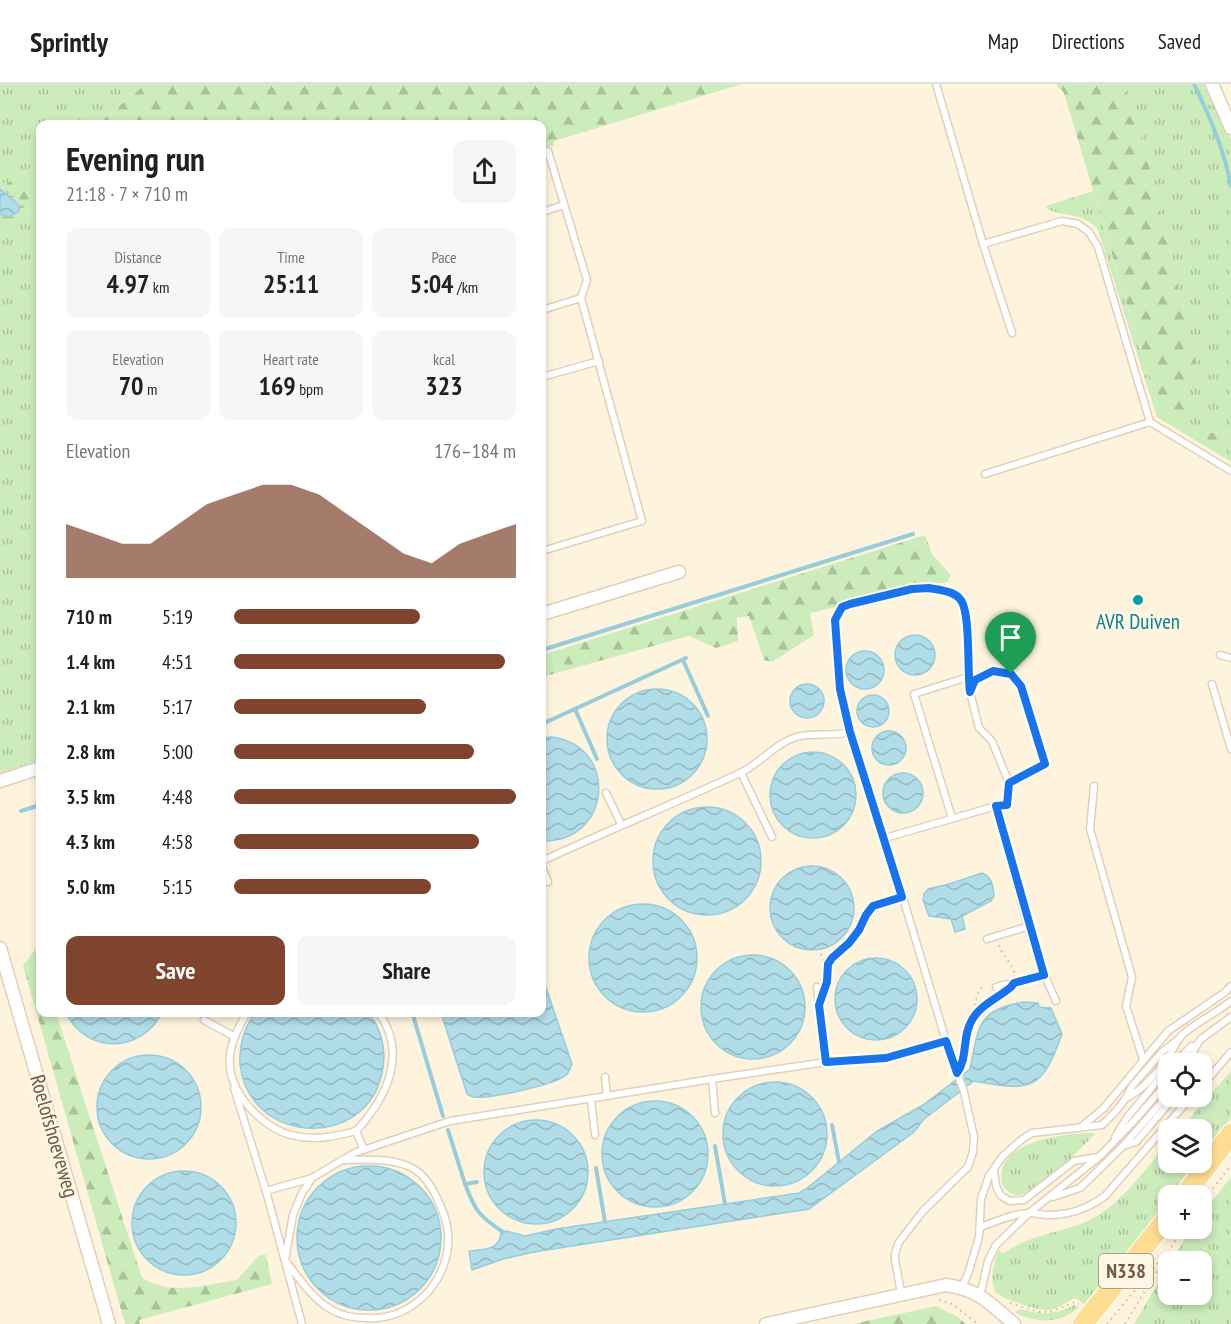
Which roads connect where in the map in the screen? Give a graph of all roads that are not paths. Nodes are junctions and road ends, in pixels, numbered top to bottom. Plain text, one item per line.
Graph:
1 (936, 84) edge
2 (1212, 84) edge
3 (1231, 128) edge
4 (546, 152) edge
5 (564, 205) junction
6 (546, 211) edge
7 (982, 244) junction
8 (581, 298) junction
9 (546, 309) edge
10 (1012, 333) dead end
11 (599, 361) junction
12 (546, 376) edge
13 (1150, 422) junction
14 (1231, 471) edge
15 (985, 474) dead end
16 (546, 550) edge
17 (679, 572) dead end
18 (546, 613) edge
19 (1220, 655) dead end
20 (1231, 658) edge
21 (968, 677) junction
22 (1212, 684) dead end
23 (970, 692) junction
24 (850, 732) junction
25 (1231, 749) edge
26 (36, 769) edge
27 (741, 773) junction
28 (0, 781) edge
29 (1009, 783) junction
30 (1094, 786) dead end
31 (606, 793) dead end
32 (996, 806) junction
33 (952, 818) junction
34 (621, 824) junction
35 (772, 837) dead end
36 (885, 838) junction
37 (546, 859) edge
38 (546, 877) edge
39 (548, 882) dead end
40 (902, 897) junction
41 (878, 904) road end
42 (1029, 926) junction
43 (987, 939) dead end
44 (0, 948) edge
45 (1044, 975) junction
46 (1231, 986) edge
47 (817, 987) dead end
48 (996, 987) dead end
49 (1056, 1000) dead end
50 (1231, 1001) edge
51 (245, 1017) edge
52 (382, 1017) edge
53 (1231, 1017) edge
54 (204, 1020) dead end
55 (236, 1037) junction
56 (1201, 1039) junction
57 (946, 1041) junction
58 (1194, 1048) junction
59 (1231, 1052) edge
60 (1185, 1053) edge
61 (1191, 1053) edge
62 (1194, 1053) edge
63 (1143, 1059) junction
64 (826, 1062) junction
65 (1212, 1074) edge
66 (605, 1077) dead end
67 (712, 1079) junction
68 (232, 1080) junction
69 (1158, 1080) edge
70 (1158, 1094) edge
71 (607, 1096) junction
72 (591, 1099) junction
73 (1158, 1106) edge
74 (1166, 1107) edge
75 (1182, 1107) edge
76 (715, 1113) dead end
77 (1081, 1127) junction
78 (356, 1131) junction
79 (1231, 1134) edge
80 (595, 1135) dead end
81 (1109, 1145) junction
82 (1123, 1146) junction
83 (364, 1150) junction
84 (1099, 1156) junction
85 (342, 1160) junction
86 (994, 1169) junction
87 (312, 1178) junction
88 (1192, 1185) edge
89 (266, 1191) junction
90 (1049, 1198) junction
91 (1029, 1213) junction
92 (980, 1227) junction
93 (1158, 1231) edge
94 (285, 1260) junction
95 (962, 1287) junction
96 (901, 1293) junction
97 (984, 1298) junction
98 (1094, 1320) edge
99 (109, 1324) edge
100 (302, 1324) edge
101 (766, 1324) edge
102 (1014, 1324) edge

1 - 7 lane
2 - 3 street
4 - 5 lane
5 - 6 lane
5 - 8 lane
7 - 10 lane
7 - 13 lane
8 - 9 lane
8 - 11 lane
11 - 12 lane
11 - 16 lane
13 - 14 lane
13 - 15 lane
17 - 18 street
19 - 20 lane
21 - 23 lane
21 - 24 lane
21 - 33 lane
22 - 25 lane
23 - 29 lane
23 - 29 lane
24 - 27 lane
24 - 36 lane
26 - 28 street
27 - 34 lane
27 - 35 lane
29 - 32 lane
30 - 63 lane
31 - 34 lane
32 - 33 lane
32 - 42 lane
33 - 36 lane
34 - 37 lane
36 - 40 lane
38 - 39 lane
40 - 41 lane
40 - 57 lane
42 - 43 lane
42 - 45 lane
44 - 99 street, Roelofshoeveweg
45 - 48 lane
45 - 49 lane
46 - 63 lane
47 - 64 lane
50 - 77 lane
51 - 55 lane
52 - 78 lane
53 - 56 lane
54 - 55 lane
55 - 68 lane
56 - 58 lane
56 - 60 lane
57 - 64 lane
57 - 96 lane
58 - 61 lane
58 - 62 lane
59 - 65 lane
63 - 77 lane
64 - 67 lane
66 - 71 lane
67 - 71 lane
67 - 76 lane
68 - 78 lane
68 - 89 lane
69 - 81 lane
70 - 81 lane
71 - 72 lane
72 - 80 lane
72 - 83 lane
73 - 82 lane
74 - 82 lane
75 - 91 lane
77 - 86 lane
78 - 83 lane
79 - 88 main road
81 - 84 lane
82 - 90 lane
83 - 85 lane
84 - 86 lane
84 - 90 lane
85 - 87 lane
85 - 94 lane
86 - 92 lane
87 - 89 lane
87 - 94 lane
89 - 94 lane
90 - 91 lane
91 - 92 lane
91 - 97 lane
92 - 95 lane
93 - 98 main road, N338
94 - 100 lane
95 - 96 street
95 - 97 street
96 - 101 street
97 - 102 street

